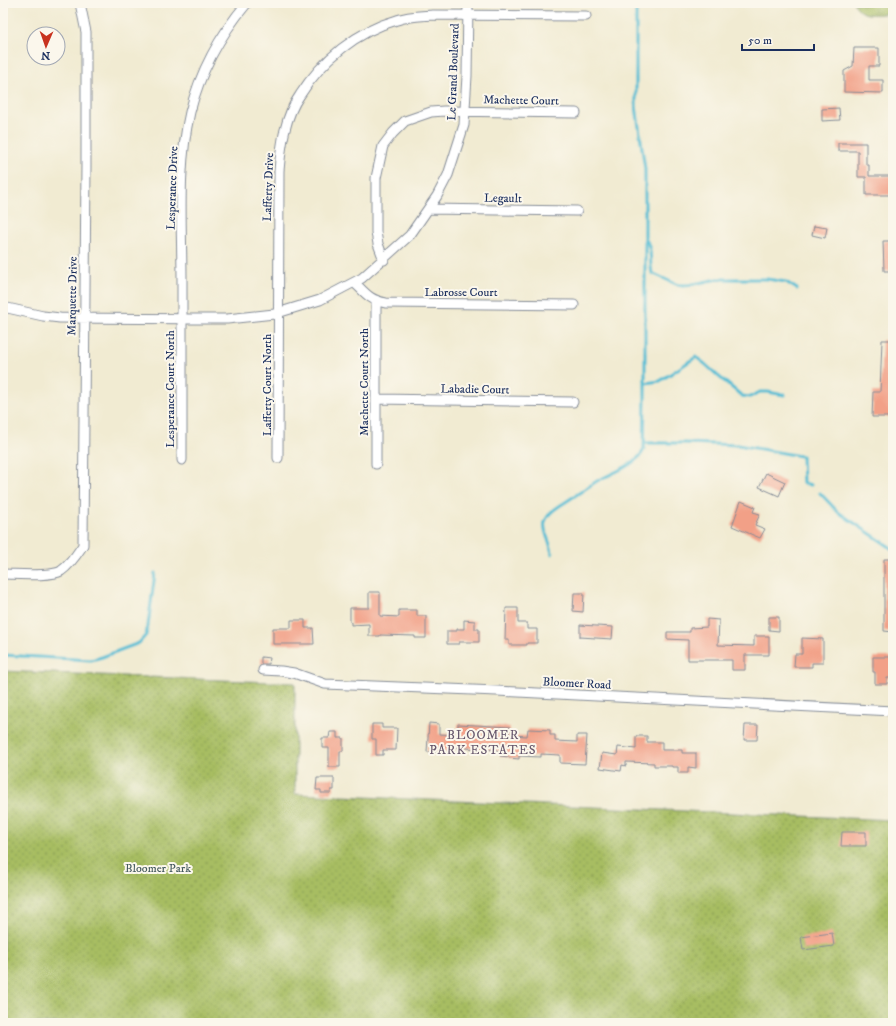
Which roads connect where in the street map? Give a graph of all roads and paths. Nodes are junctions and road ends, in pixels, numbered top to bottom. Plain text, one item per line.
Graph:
1 (80, 3) edge
2 (247, 3) edge
3 (468, 3) edge
4 (468, 15) junction
5 (586, 16) dead end
6 (465, 112) junction
7 (576, 113) dead end
8 (428, 209) junction
9 (577, 211) dead end
10 (384, 260) junction
11 (355, 282) junction
12 (376, 301) junction
13 (574, 304) dead end
14 (3, 307) edge
15 (279, 313) junction
16 (84, 318) junction
17 (182, 318) junction
18 (376, 399) junction
19 (573, 402) dead end
20 (278, 458) dead end
21 (182, 460) dead end
22 (376, 464) dead end
23 (3, 574) edge
24 (262, 670) dead end
25 (893, 711) edge

1 - 16 street, Marquette Drive
2 - 17 street, Lesperance Drive
3 - 4 street, Le Grand Boulevard
4 - 5 street, Lafferty Drive
4 - 6 street, Le Grand Boulevard
4 - 15 street, Lafferty Drive
6 - 7 street, Machette Court
6 - 8 street, Le Grand Boulevard
6 - 10 street, Machette Court
8 - 9 street, Legault
8 - 10 street, Le Grand Boulevard
10 - 11 street, Le Grand Boulevard
11 - 12 street
11 - 15 street, Le Grand Boulevard
12 - 13 street, Labrosse Court
12 - 18 street, Machette Court North
14 - 16 street, Le Grand Boulevard
15 - 17 street, Le Grand Boulevard
15 - 20 street, Lafferty Court North
16 - 17 street, Le Grand Boulevard
16 - 23 street, Marquette Drive
17 - 21 street, Lesperance Court North
18 - 19 street, Labadie Court
18 - 22 street, Machette Court North
24 - 25 street, Bloomer Road

